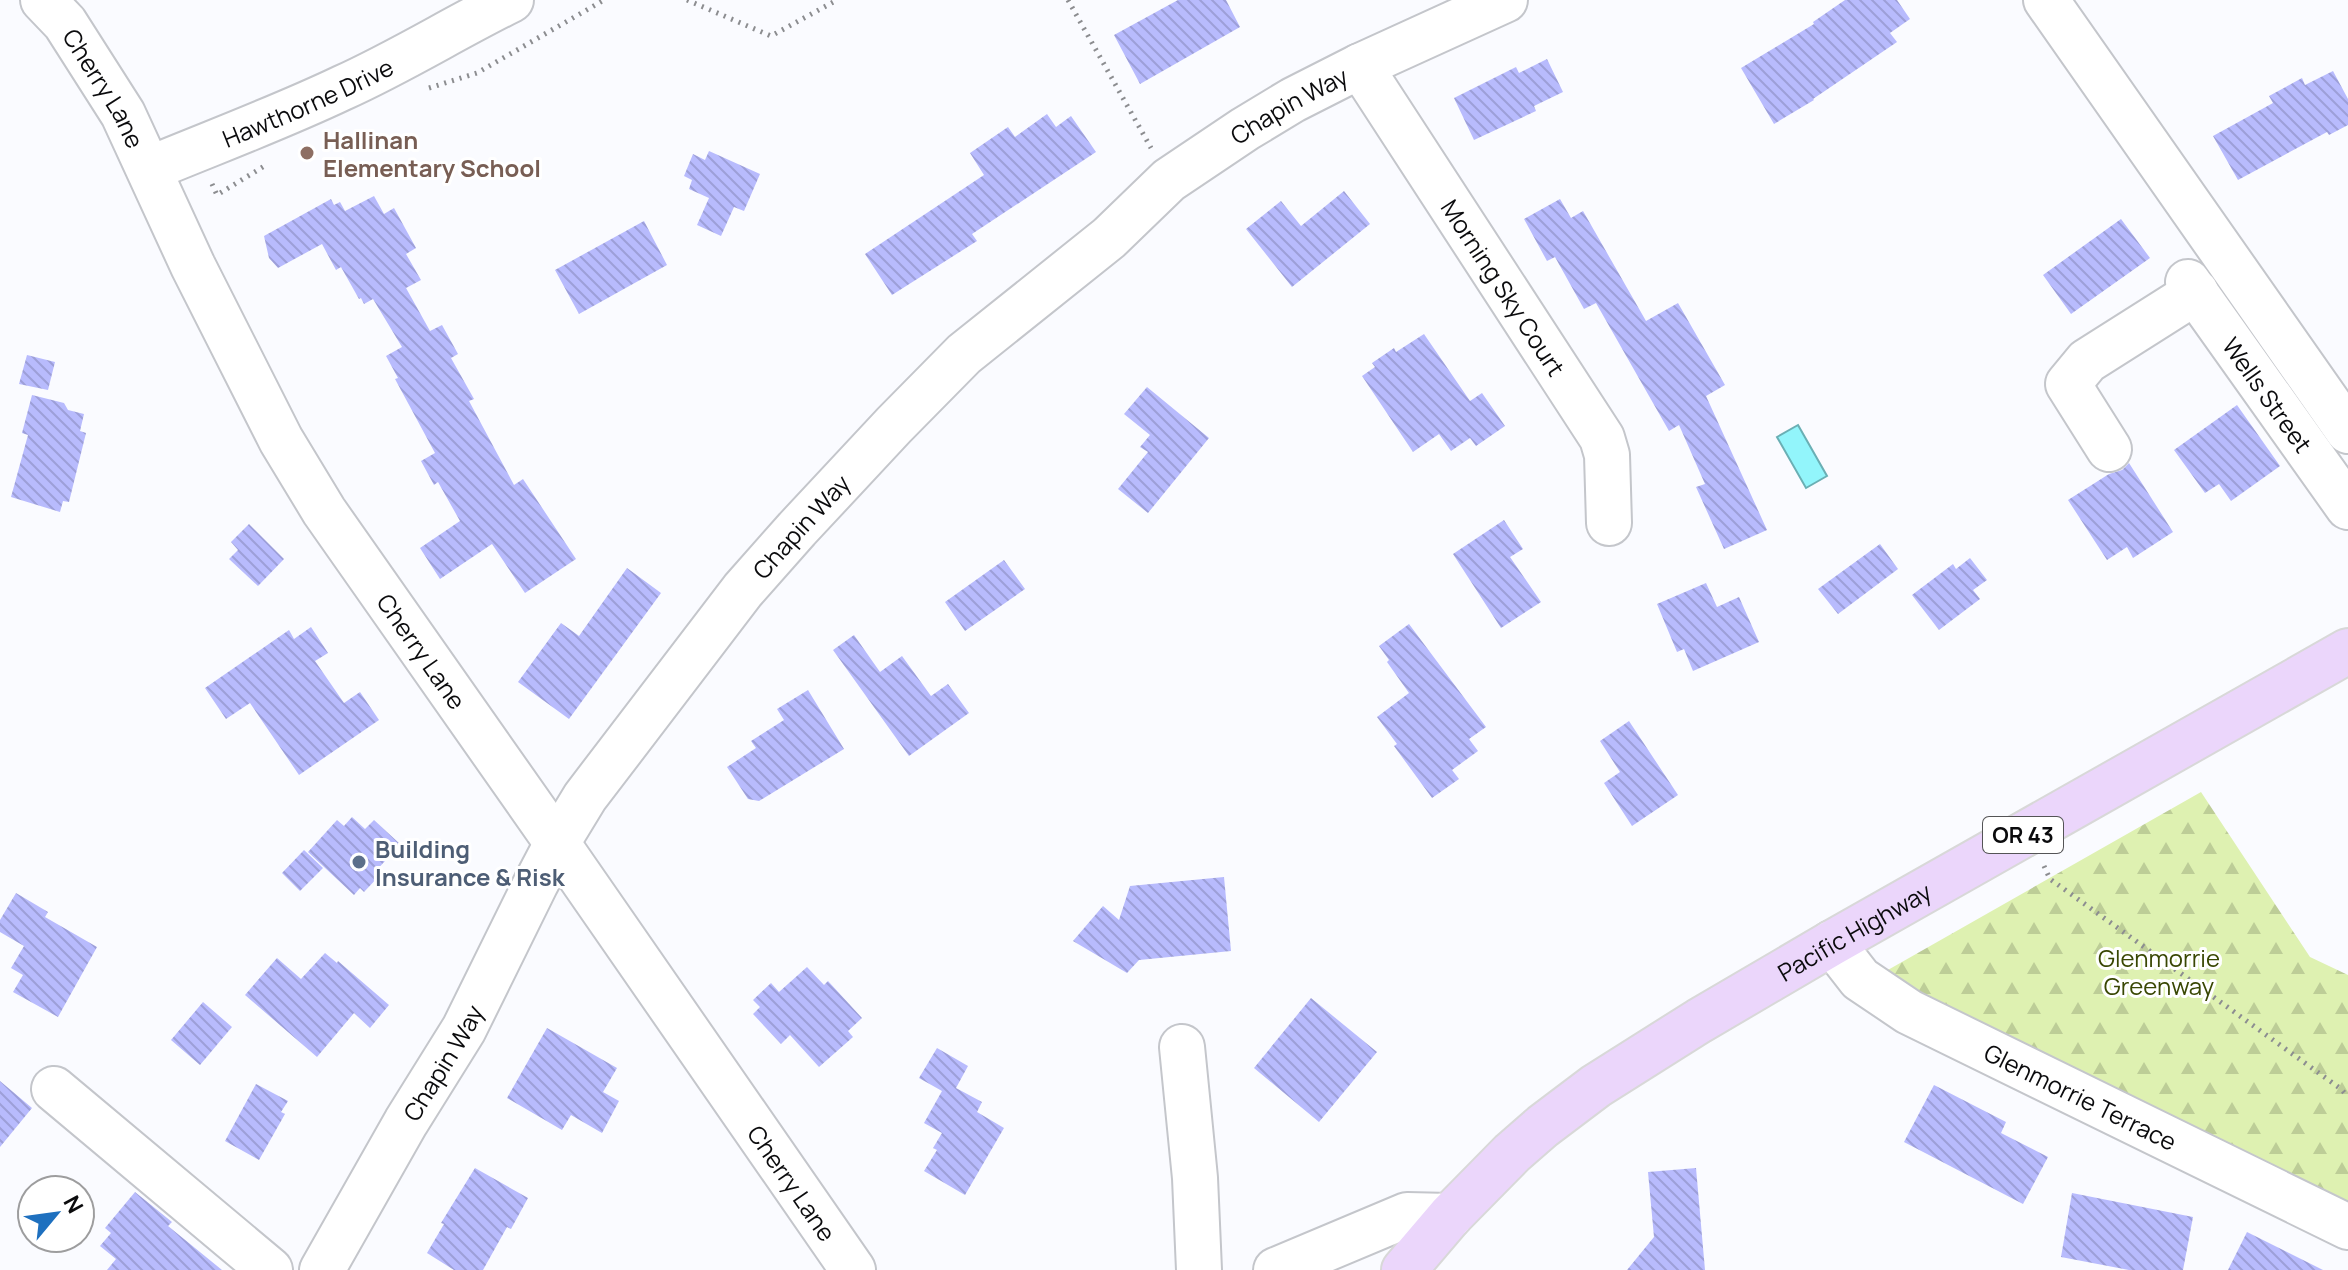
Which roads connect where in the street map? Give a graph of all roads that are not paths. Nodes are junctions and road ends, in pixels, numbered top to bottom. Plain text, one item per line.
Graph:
1 (43, 0) edge
2 (511, 0) edge
3 (1505, 0) edge
4 (2046, 0) edge
5 (465, 12) edge
6 (1360, 66) junction
7 (149, 169) junction
8 (2348, 431) edge
9 (2109, 449) dead end
10 (2348, 507) edge
11 (1609, 523) dead end
12 (2348, 651) edge
13 (557, 843) junction
14 (1832, 943) junction
15 (1182, 1047) dead end
16 (54, 1089) dead end
17 (1450, 1216) junction
18 (2348, 1227) edge
19 (270, 1270) edge
20 (322, 1270) edge
21 (853, 1270) edge
22 (1199, 1270) edge
23 (1276, 1270) edge
24 (1404, 1270) edge

1 - 7 street, Cherry Lane
2 - 5 street, Hawthorne Drive
3 - 6 street, Chapin Way
4 - 8 street
5 - 7 street, Hawthorne Drive
6 - 11 street, Morning Sky Court
6 - 13 street, Chapin Way
7 - 13 street, Cherry Lane
9 - 10 street, Wells Street
12 - 14 main road, Pacific Highway / OR 43
13 - 20 street, Chapin Way
13 - 21 street, Cherry Lane
14 - 17 main road, Pacific Highway / OR 43
14 - 18 street, Glenmorrie Terrace
15 - 22 street
16 - 19 street
17 - 23 street
17 - 24 main road, Pacific Highway / OR 43

